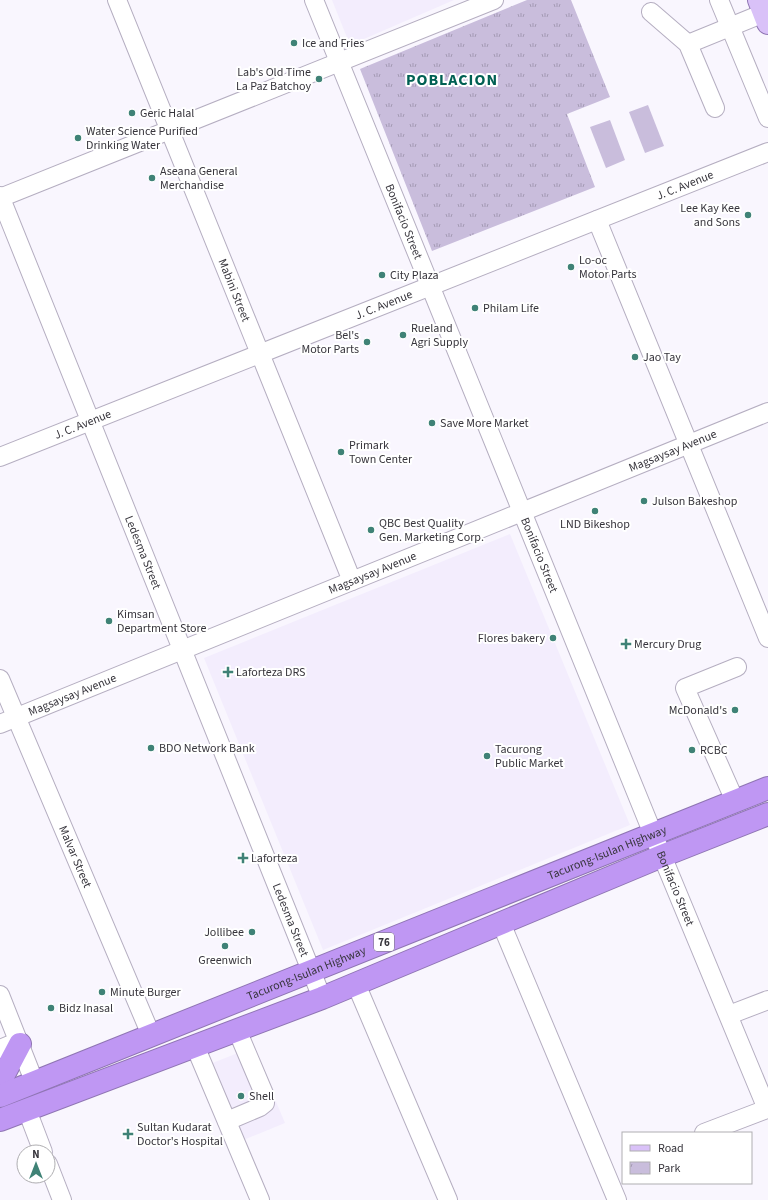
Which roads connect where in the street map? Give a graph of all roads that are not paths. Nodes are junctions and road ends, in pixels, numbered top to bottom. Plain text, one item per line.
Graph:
1 (117, 0) edge
2 (314, 0) edge
3 (494, 0) edge
4 (718, 0) edge
5 (651, 12) dead end
6 (763, 12) edge
7 (730, 27) junction
8 (688, 44) junction
9 (339, 62) junction
10 (715, 108) dead end
11 (768, 118) edge
12 (170, 130) junction
13 (768, 152) edge
14 (0, 197) edge
15 (597, 220) junction
16 (430, 286) junction
17 (260, 354) junction
18 (768, 412) edge
19 (90, 421) junction
20 (689, 444) junction
21 (0, 457) edge
22 (522, 512) junction
23 (352, 581) junction
24 (768, 638) edge
25 (182, 650) junction
26 (737, 667) dead end
27 (0, 679) edge
28 (8, 721) edge
29 (768, 788) edge
30 (735, 801) junction
31 (768, 814) edge
32 (653, 834) junction
33 (662, 856) junction
34 (500, 923) junction
35 (311, 971) junction
36 (356, 984) junction
37 (0, 995) edge
38 (322, 998) junction
39 (768, 1000) edge
40 (729, 1015) junction
41 (237, 1030) junction
42 (151, 1035) junction
43 (13, 1045) edge
44 (195, 1046) junction
45 (34, 1081) junction
46 (0, 1082) edge
47 (0, 1096) edge
48 (767, 1109) edge
49 (27, 1110) junction
50 (0, 1120) edge
51 (227, 1121) junction
52 (707, 1132) edge
53 (40, 1144) edge
54 (56, 1184) edge
55 (62, 1200) edge
56 (260, 1200) edge
57 (448, 1200) edge
58 (617, 1200) edge

1 - 12 street, Mabini Street
2 - 9 street, Bonifacio Street
3 - 9 street
4 - 7 street
5 - 8 street
6 - 7 street
7 - 8 street
7 - 11 street
8 - 10 street
9 - 12 street
9 - 16 street, Bonifacio Street
12 - 14 street
12 - 17 street, Mabini Street
13 - 15 street, J. C. Avenue
14 - 19 street, Ledesma Street
15 - 16 street, J. C. Avenue
15 - 20 street
16 - 17 street, J. C. Avenue
16 - 22 street, Bonifacio Street
17 - 19 street, J. C. Avenue
17 - 23 street, Mabini Street
18 - 20 street, Magsaysay Avenue
19 - 21 street, J. C. Avenue
19 - 25 street, Ledesma Street
20 - 22 street, Magsaysay Avenue
20 - 24 street
22 - 23 street, Magsaysay Avenue
22 - 32 street, Bonifacio Street
23 - 25 street, Magsaysay Avenue
25 - 28 street, Magsaysay Avenue
25 - 35 street, Ledesma Street
26 - 30 street
27 - 28 street, Malvar Street
28 - 42 street, Malvar Street
29 - 30 highway, Tacurong-Isulan Highway / 76
30 - 32 highway, Tacurong-Isulan Highway / 76
31 - 33 highway, Tacurong-Isulan Highway / 76
32 - 33 street, Bonifacio Street
32 - 35 highway, Tacurong-Isulan Highway / 76
33 - 34 highway, Tacurong-Isulan Highway / 76
33 - 40 street, Bonifacio Street
34 - 36 highway, Tacurong-Isulan Highway / 76
34 - 58 street
35 - 38 street, Ledesma Street
35 - 42 highway, Tacurong-Isulan Highway / 76
36 - 38 highway, Tacurong-Isulan Highway / 76
36 - 57 street
37 - 43 street
38 - 41 highway, Tacurong-Isulan Highway / 76
39 - 40 street
40 - 48 street, Bonifacio Street
41 - 44 highway, Tacurong-Isulan Highway / 76
41 - 51 street
42 - 45 highway, Tacurong-Isulan Highway / 76
43 - 45 street
43 - 46 highway
44 - 49 highway, Tacurong-Isulan Highway / 76
44 - 51 street
45 - 47 highway, Tacurong-Isulan Highway / 76
48 - 52 street
49 - 50 highway, Tacurong-Isulan Highway / 76
49 - 53 street
51 - 56 street
54 - 55 street

